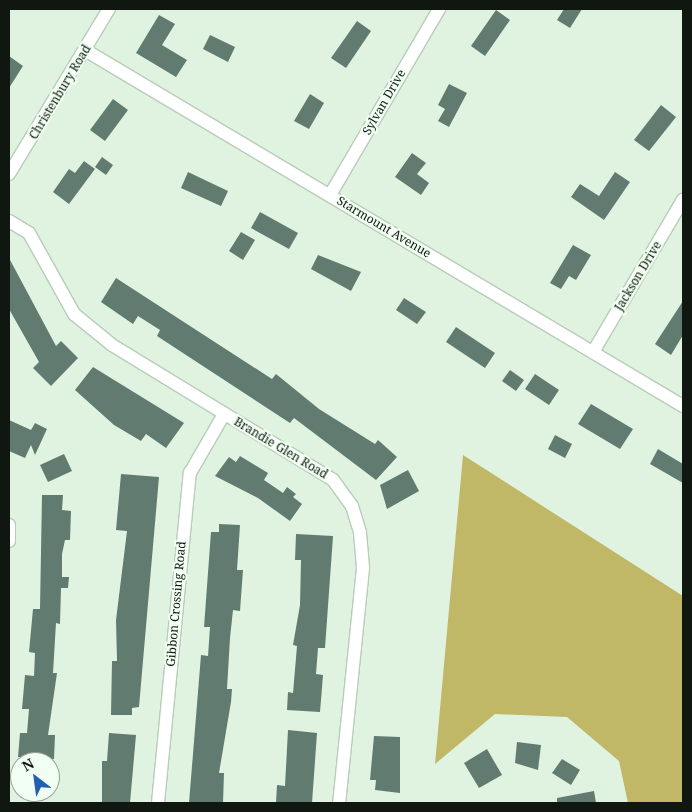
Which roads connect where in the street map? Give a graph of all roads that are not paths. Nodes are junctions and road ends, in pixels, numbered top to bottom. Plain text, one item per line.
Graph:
1 (109, 9) edge
2 (439, 9) edge
3 (85, 50) junction
4 (9, 174) edge
5 (330, 195) junction
6 (683, 200) edge
7 (9, 220) edge
8 (593, 352) junction
9 (683, 406) edge
10 (224, 414) junction
11 (9, 525) edge
12 (9, 540) edge
13 (158, 803) edge
14 (339, 803) edge

1 - 3 street, Christenbury Road
2 - 5 street, Sylvan Drive
3 - 4 street, Christenbury Road
3 - 5 street, Starmount Avenue
5 - 8 street, Starmount Avenue
6 - 8 street, Jackson Drive
7 - 10 street, Brandie Glen Road
8 - 9 street, Starmount Avenue
10 - 13 street, Gibbon Crossing Road
10 - 14 street, Brandie Glen Road
11 - 12 street

